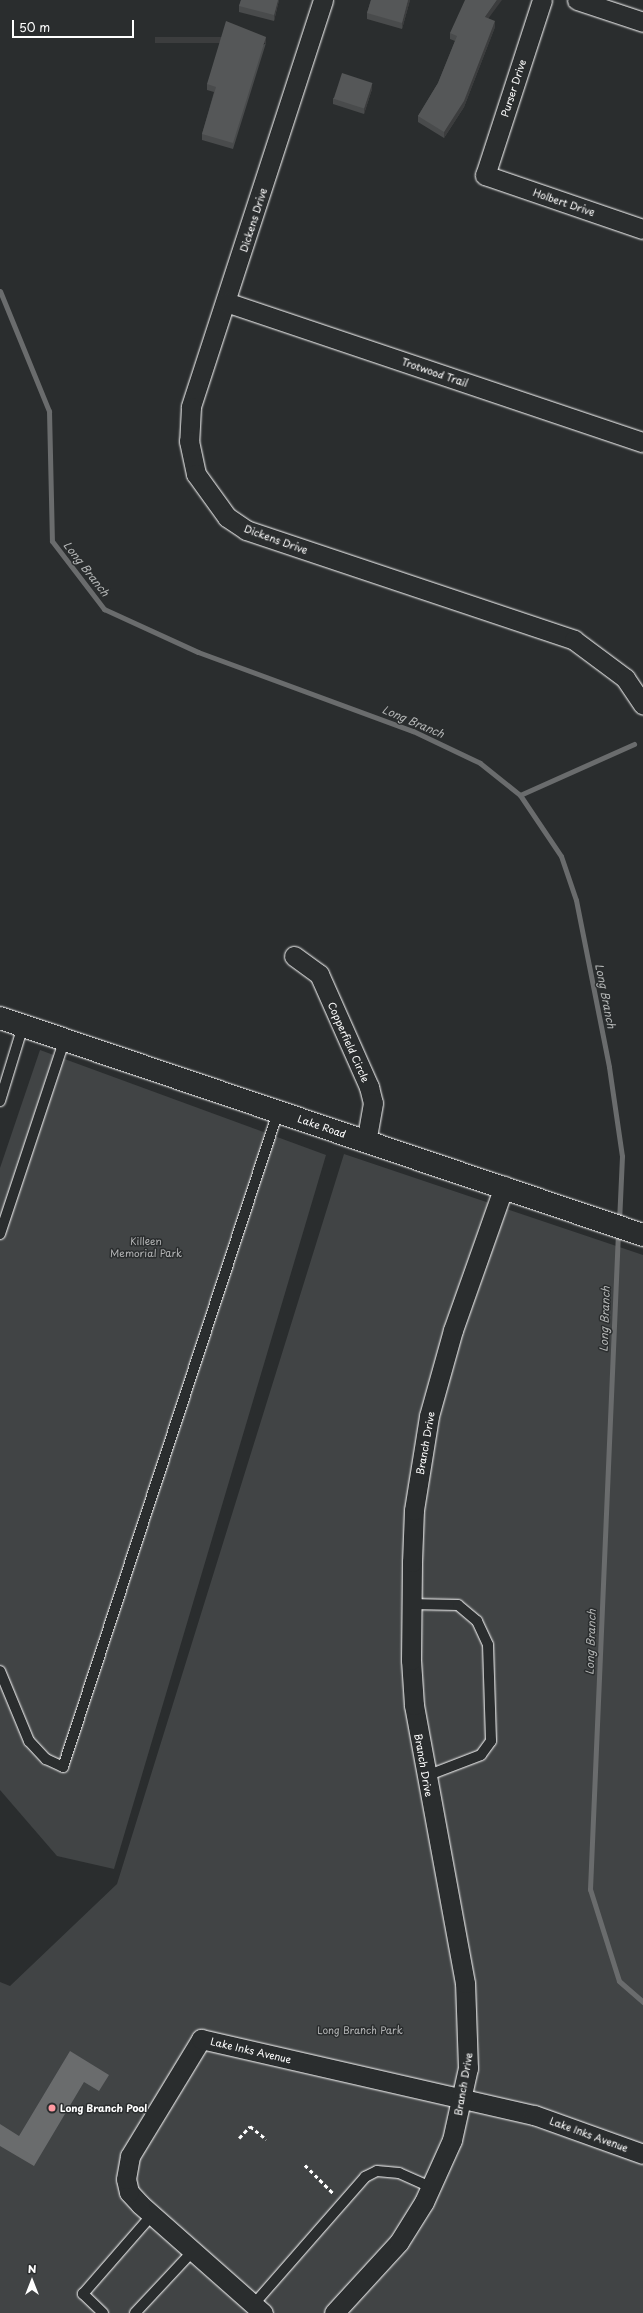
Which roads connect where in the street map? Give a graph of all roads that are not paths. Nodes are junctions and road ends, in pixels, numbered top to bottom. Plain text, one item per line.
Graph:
1 (323, 0) edge
2 (542, 0) edge
3 (577, 0) edge
4 (643, 22) edge
5 (485, 175) joint
6 (643, 229) edge
7 (226, 302) junction
8 (643, 442) edge
9 (643, 705) edge
10 (294, 956) dead end
11 (0, 1018) edge
12 (23, 1026) junction
13 (65, 1038) junction
14 (0, 1101) edge
15 (278, 1112) junction
16 (366, 1141) junction
17 (504, 1186) junction
18 (0, 1234) edge
19 (643, 1235) edge
20 (411, 1604) junction
21 (0, 1671) edge
22 (426, 1776) junction
23 (463, 2099) junction
24 (643, 2154) edge
25 (432, 2188) junction
26 (152, 2215) junction
27 (193, 2251) junction
28 (258, 2309) edge
29 (103, 2313) edge
30 (136, 2313) edge
31 (334, 2313) edge

1 - 7 street, Dickens Drive
2 - 5 street, Purser Drive
3 - 4 street
5 - 6 street, Holbert Drive
7 - 8 street, Trotwood Trail
7 - 9 street, Dickens Drive
10 - 16 street, Copperfield Circle
11 - 12 street, Lake Road
12 - 13 street, Lake Road
12 - 14 lane
13 - 15 street, Lake Road
13 - 18 lane
15 - 16 street, Lake Road
15 - 21 lane
16 - 17 street, Lake Road
17 - 19 street, Lake Road
17 - 20 street, Branch Drive
20 - 22 street, Branch Drive
20 - 22 lane
22 - 23 street, Branch Drive
23 - 24 street, Lake Inks Avenue
23 - 25 street, Branch Drive
23 - 26 street, Lake Inks Avenue
25 - 28 lane
25 - 31 street, Branch Drive
26 - 27 street, Lake Inks Avenue
26 - 29 lane
27 - 28 street, Lake Inks Avenue
27 - 30 lane

